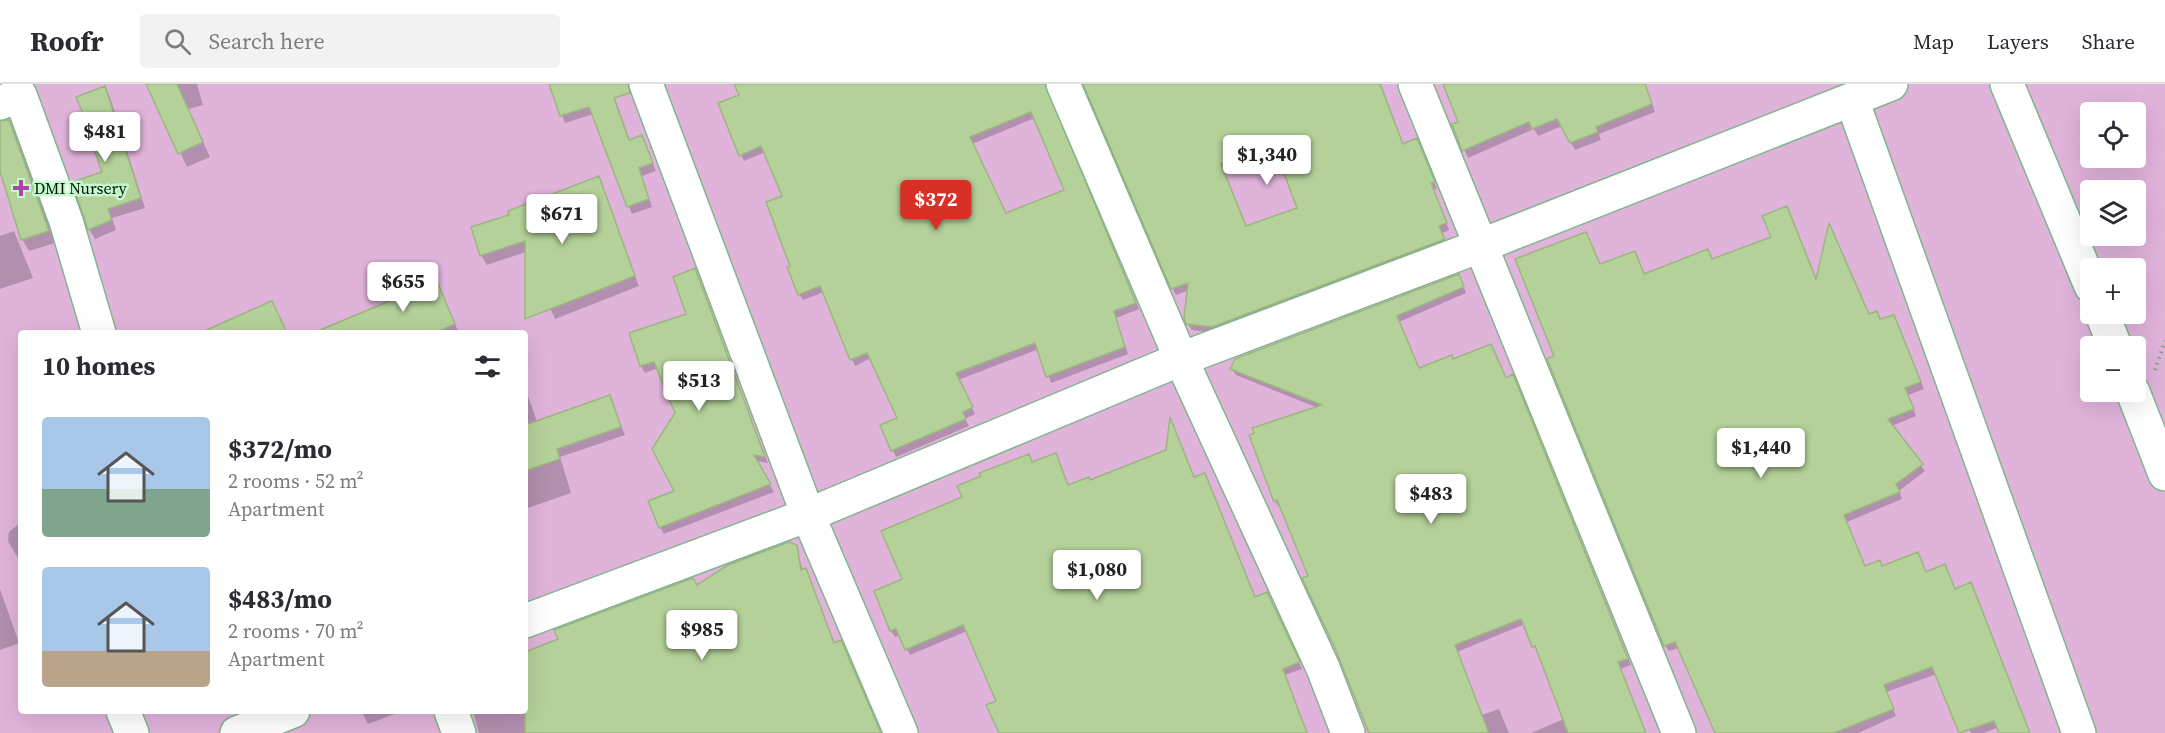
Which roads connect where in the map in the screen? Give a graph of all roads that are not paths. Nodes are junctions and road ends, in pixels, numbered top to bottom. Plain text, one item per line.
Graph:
1 (646, 84) edge
2 (1063, 84) edge
3 (1415, 84) edge
4 (1891, 84) edge
5 (2007, 84) edge
6 (1852, 100) junction
7 (0, 103) edge
8 (1480, 246) junction
9 (2080, 260) edge
10 (98, 330) edge
11 (1181, 359) junction
12 (2137, 402) edge
13 (2165, 474) edge
14 (808, 515) junction
15 (528, 620) edge
16 (124, 714) edge
17 (285, 714) edge
18 (452, 714) edge
19 (132, 733) edge
20 (237, 733) edge
21 (459, 733) edge
22 (901, 733) edge
23 (1348, 733) edge
24 (1679, 733) edge
25 (2079, 733) edge

1 - 14 street
2 - 11 street
3 - 8 street
4 - 6 street
5 - 9 street
6 - 8 street
6 - 25 street
7 - 10 street
8 - 11 street
8 - 24 street
11 - 14 street
11 - 23 street
12 - 13 street
14 - 15 street
14 - 22 street
16 - 19 street
17 - 20 street
18 - 21 street

